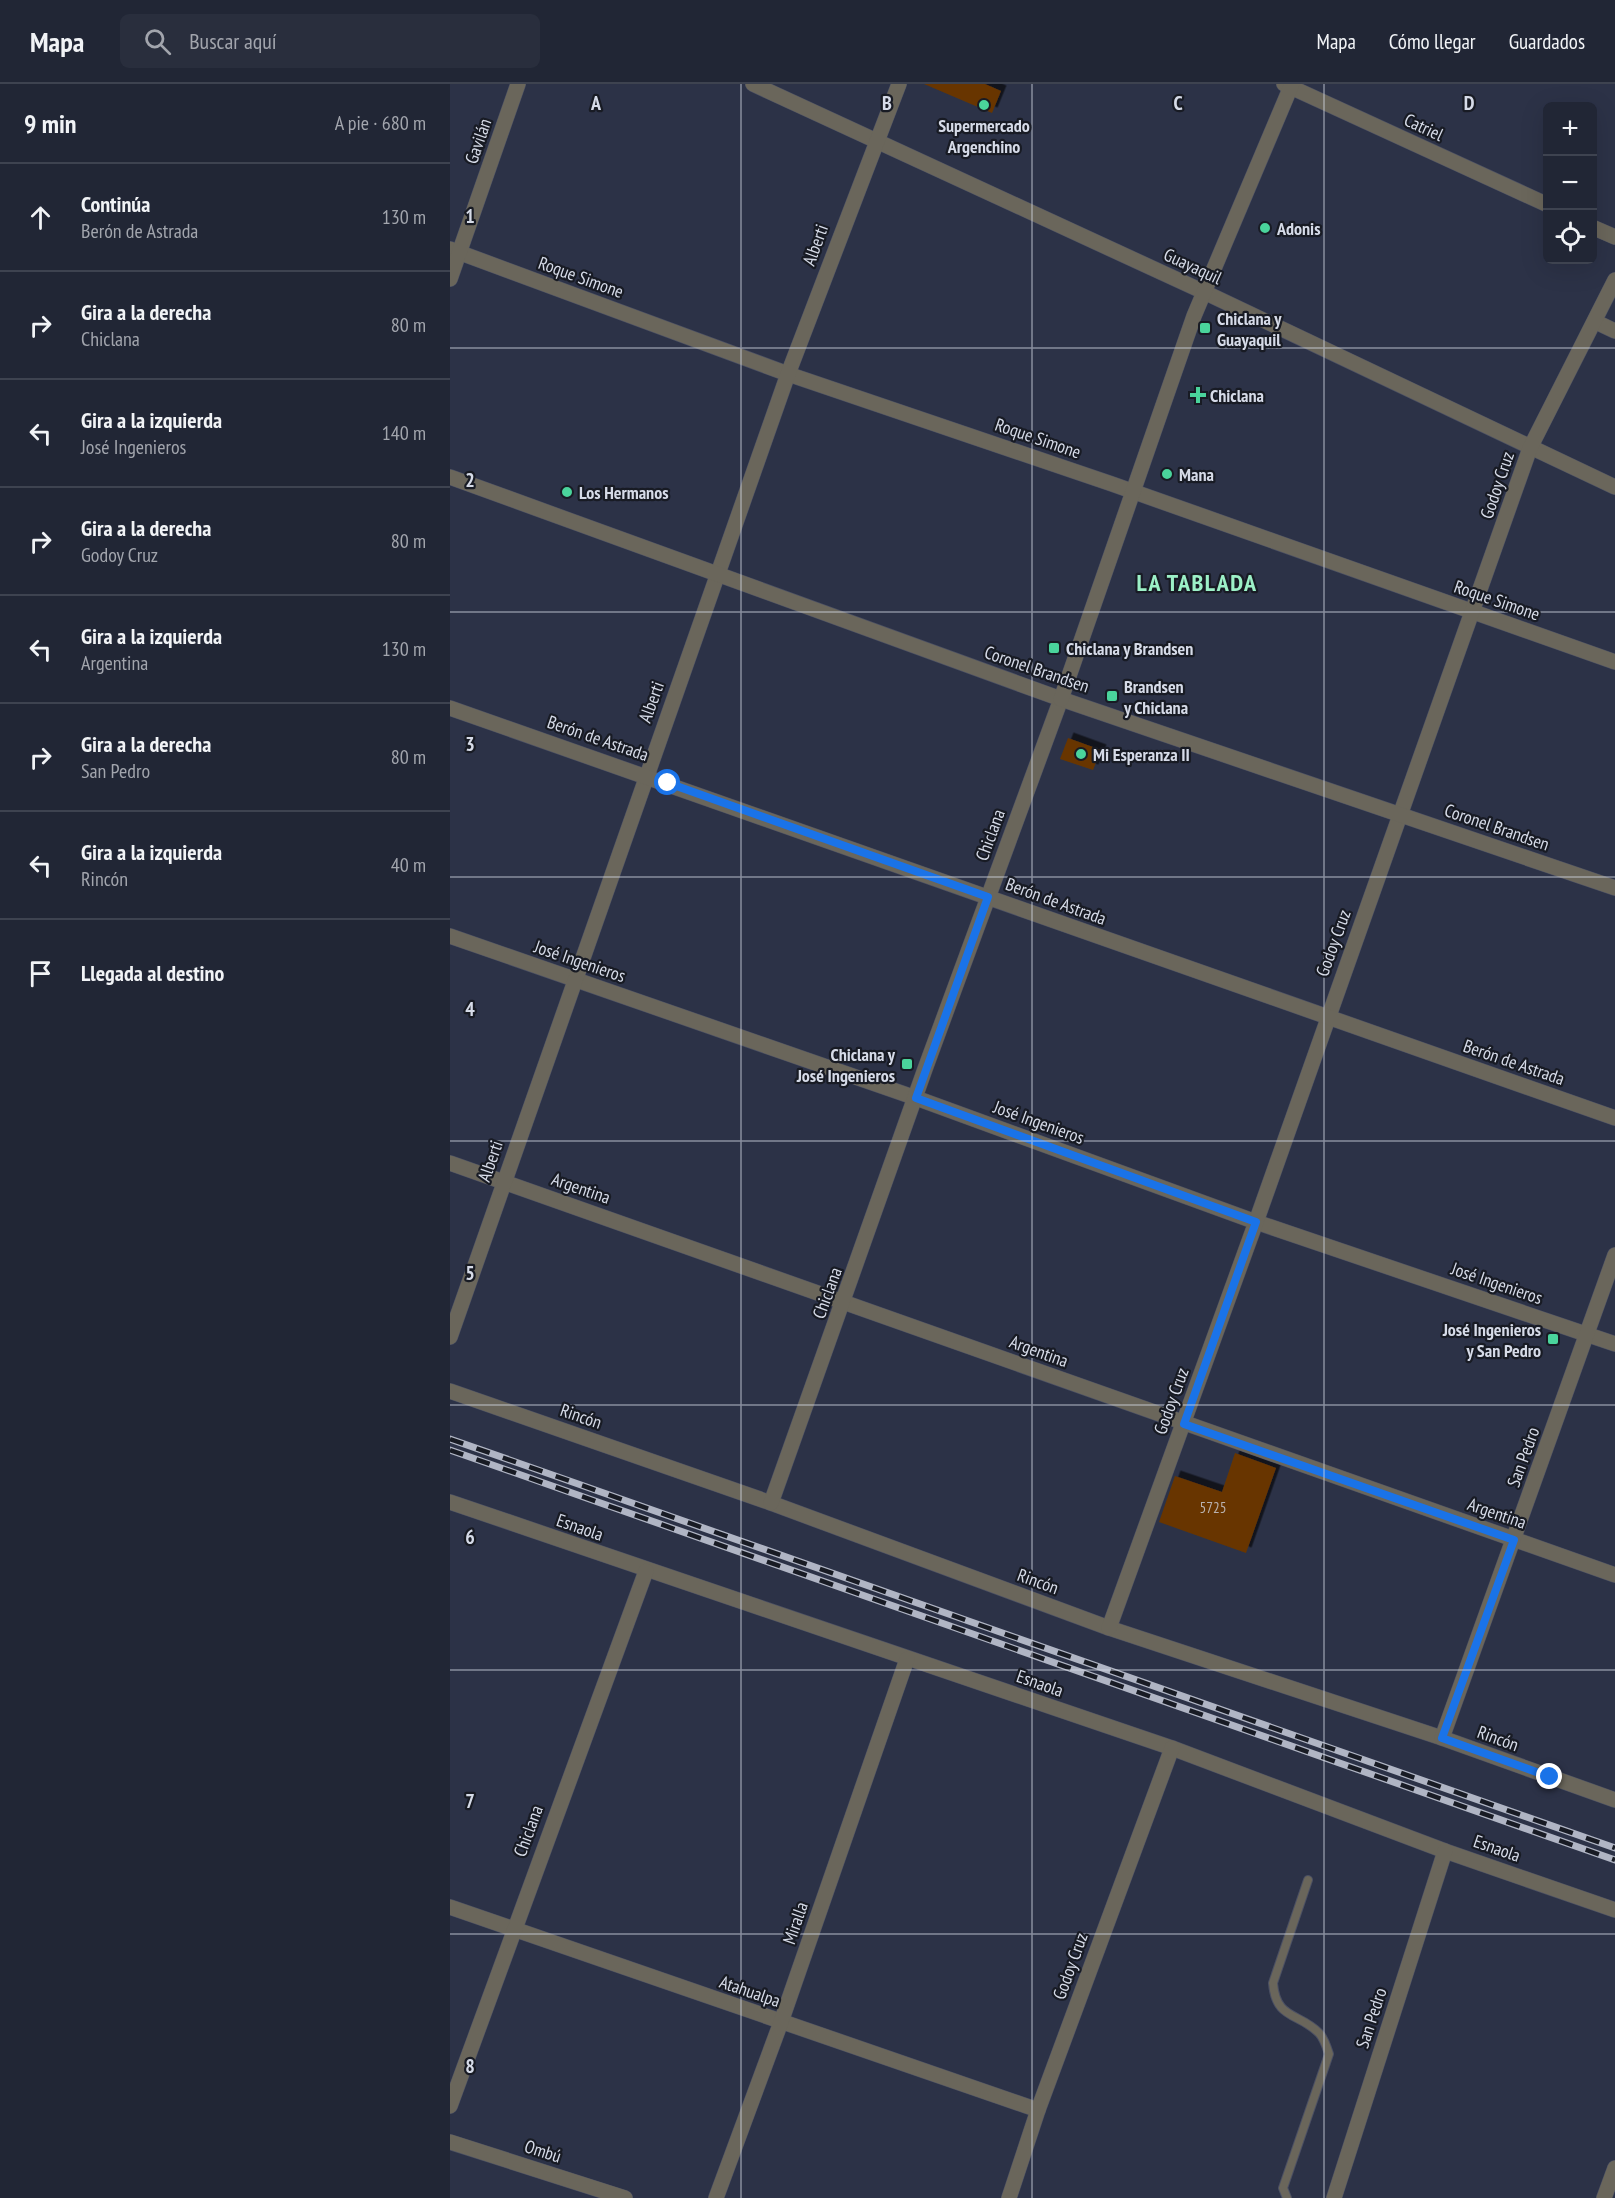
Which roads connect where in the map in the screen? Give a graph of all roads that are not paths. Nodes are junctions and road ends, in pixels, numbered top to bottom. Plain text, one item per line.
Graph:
1 (518, 84) edge
2 (753, 84) edge
3 (899, 84) edge
4 (1289, 85) edge
5 (875, 141) junction
6 (1543, 203) edge
7 (1597, 228) edge
8 (1615, 237) edge
9 (455, 251) edge
10 (450, 279) edge
11 (1615, 280) edge
12 (1204, 292) junction
13 (1596, 322) junction
14 (1615, 331) edge
15 (788, 374) junction
16 (1530, 448) junction
17 (450, 477) edge
18 (1615, 487) edge
19 (1133, 491) junction
20 (718, 573) junction
21 (1473, 613) junction
22 (1615, 662) edge
23 (1061, 699) junction
24 (450, 708) edge
25 (645, 775) junction
26 (1400, 814) junction
27 (1615, 888) edge
28 (988, 897) junction
29 (450, 936) edge
30 (574, 980) junction
31 (1327, 1017) junction
32 (916, 1098) junction
33 (1615, 1118) edge
34 (450, 1163) edge
35 (503, 1182) junction
36 (1256, 1222) junction
37 (1615, 1255) edge
38 (844, 1302) junction
39 (1587, 1334) junction
40 (450, 1337) edge
41 (1615, 1344) edge
42 (450, 1391) edge
43 (1184, 1424) junction
44 (450, 1502) edge
45 (771, 1503) junction
46 (1514, 1540) junction
47 (646, 1571) junction
48 (1615, 1575) edge
49 (1109, 1628) junction
50 (907, 1659) junction
51 (1442, 1738) junction
52 (1172, 1748) junction
53 (1615, 1800) edge
54 (1445, 1851) junction
55 (1308, 1880) dead end
56 (450, 1906) edge
57 (1615, 1910) edge
58 (513, 1929) junction
59 (781, 2022) junction
60 (450, 2106) edge
61 (1038, 2110) junction
62 (450, 2142) edge
63 (1615, 2168) edge
64 (625, 2198) edge
65 (716, 2198) edge
66 (1009, 2198) edge
67 (1287, 2198) edge
68 (1334, 2198) edge
69 (1604, 2198) edge

1 - 9 street, Gavilán
2 - 5 street, Guayaquil
3 - 5 street, Alberti
4 - 6 street, Catriel
4 - 12 street, Chiclana
5 - 12 street, Guayaquil
5 - 15 street, Alberti
7 - 8 street
9 - 10 street, Gavilán
9 - 15 street, Roque Simone
11 - 13 street, Godoy Cruz
12 - 16 street, Guayaquil
12 - 19 street, Chiclana
13 - 14 street
13 - 16 street, Godoy Cruz
15 - 19 street, Roque Simone
15 - 20 street, Alberti
16 - 18 street, Guayaquil
16 - 21 street, Godoy Cruz
17 - 20 street, Coronel Brandsen
19 - 21 street, Roque Simone
19 - 23 street, Chiclana
20 - 23 street, Coronel Brandsen
20 - 25 street, Alberti
21 - 22 street, Roque Simone
21 - 26 street, Godoy Cruz
23 - 26 street, Coronel Brandsen
23 - 28 street, Chiclana
24 - 25 street, Berón de Astrada
25 - 28 street, Berón de Astrada
25 - 30 street, Alberti
26 - 27 street, Coronel Brandsen
26 - 31 street, Godoy Cruz
28 - 31 street, Berón de Astrada
28 - 32 street, Chiclana
29 - 30 street, José Ingenieros
30 - 32 street, José Ingenieros
30 - 35 street, Alberti
31 - 33 street, Berón de Astrada
31 - 36 street, Godoy Cruz
32 - 36 street, José Ingenieros
32 - 38 street, Chiclana
34 - 35 street, Argentina
35 - 38 street, Argentina
35 - 40 street, Alberti
36 - 39 street, José Ingenieros
36 - 43 street, Godoy Cruz
37 - 39 street, San Pedro
38 - 43 street, Argentina
38 - 45 street, Chiclana
39 - 41 street, José Ingenieros
39 - 46 street, San Pedro
42 - 45 street, Rincón
43 - 46 street, Argentina
43 - 49 street, Godoy Cruz
44 - 47 street, Esnaola
45 - 49 street, Rincón
46 - 48 street, Argentina
46 - 51 street, San Pedro
47 - 50 street, Esnaola
47 - 58 street, Chiclana
49 - 51 street, Rincón
50 - 52 street, Esnaola
50 - 59 street, Miralla
51 - 53 street, Rincón
52 - 54 street, Esnaola
52 - 61 street, Godoy Cruz
54 - 57 street, Esnaola
54 - 68 street, San Pedro
55 - 67 lane
56 - 58 street, Atahualpa
58 - 59 street, Atahualpa
58 - 60 street, Chiclana
59 - 61 street, Atahualpa
59 - 65 street, Miralla
61 - 66 street, Godoy Cruz
62 - 64 street, Ombú
63 - 69 street

